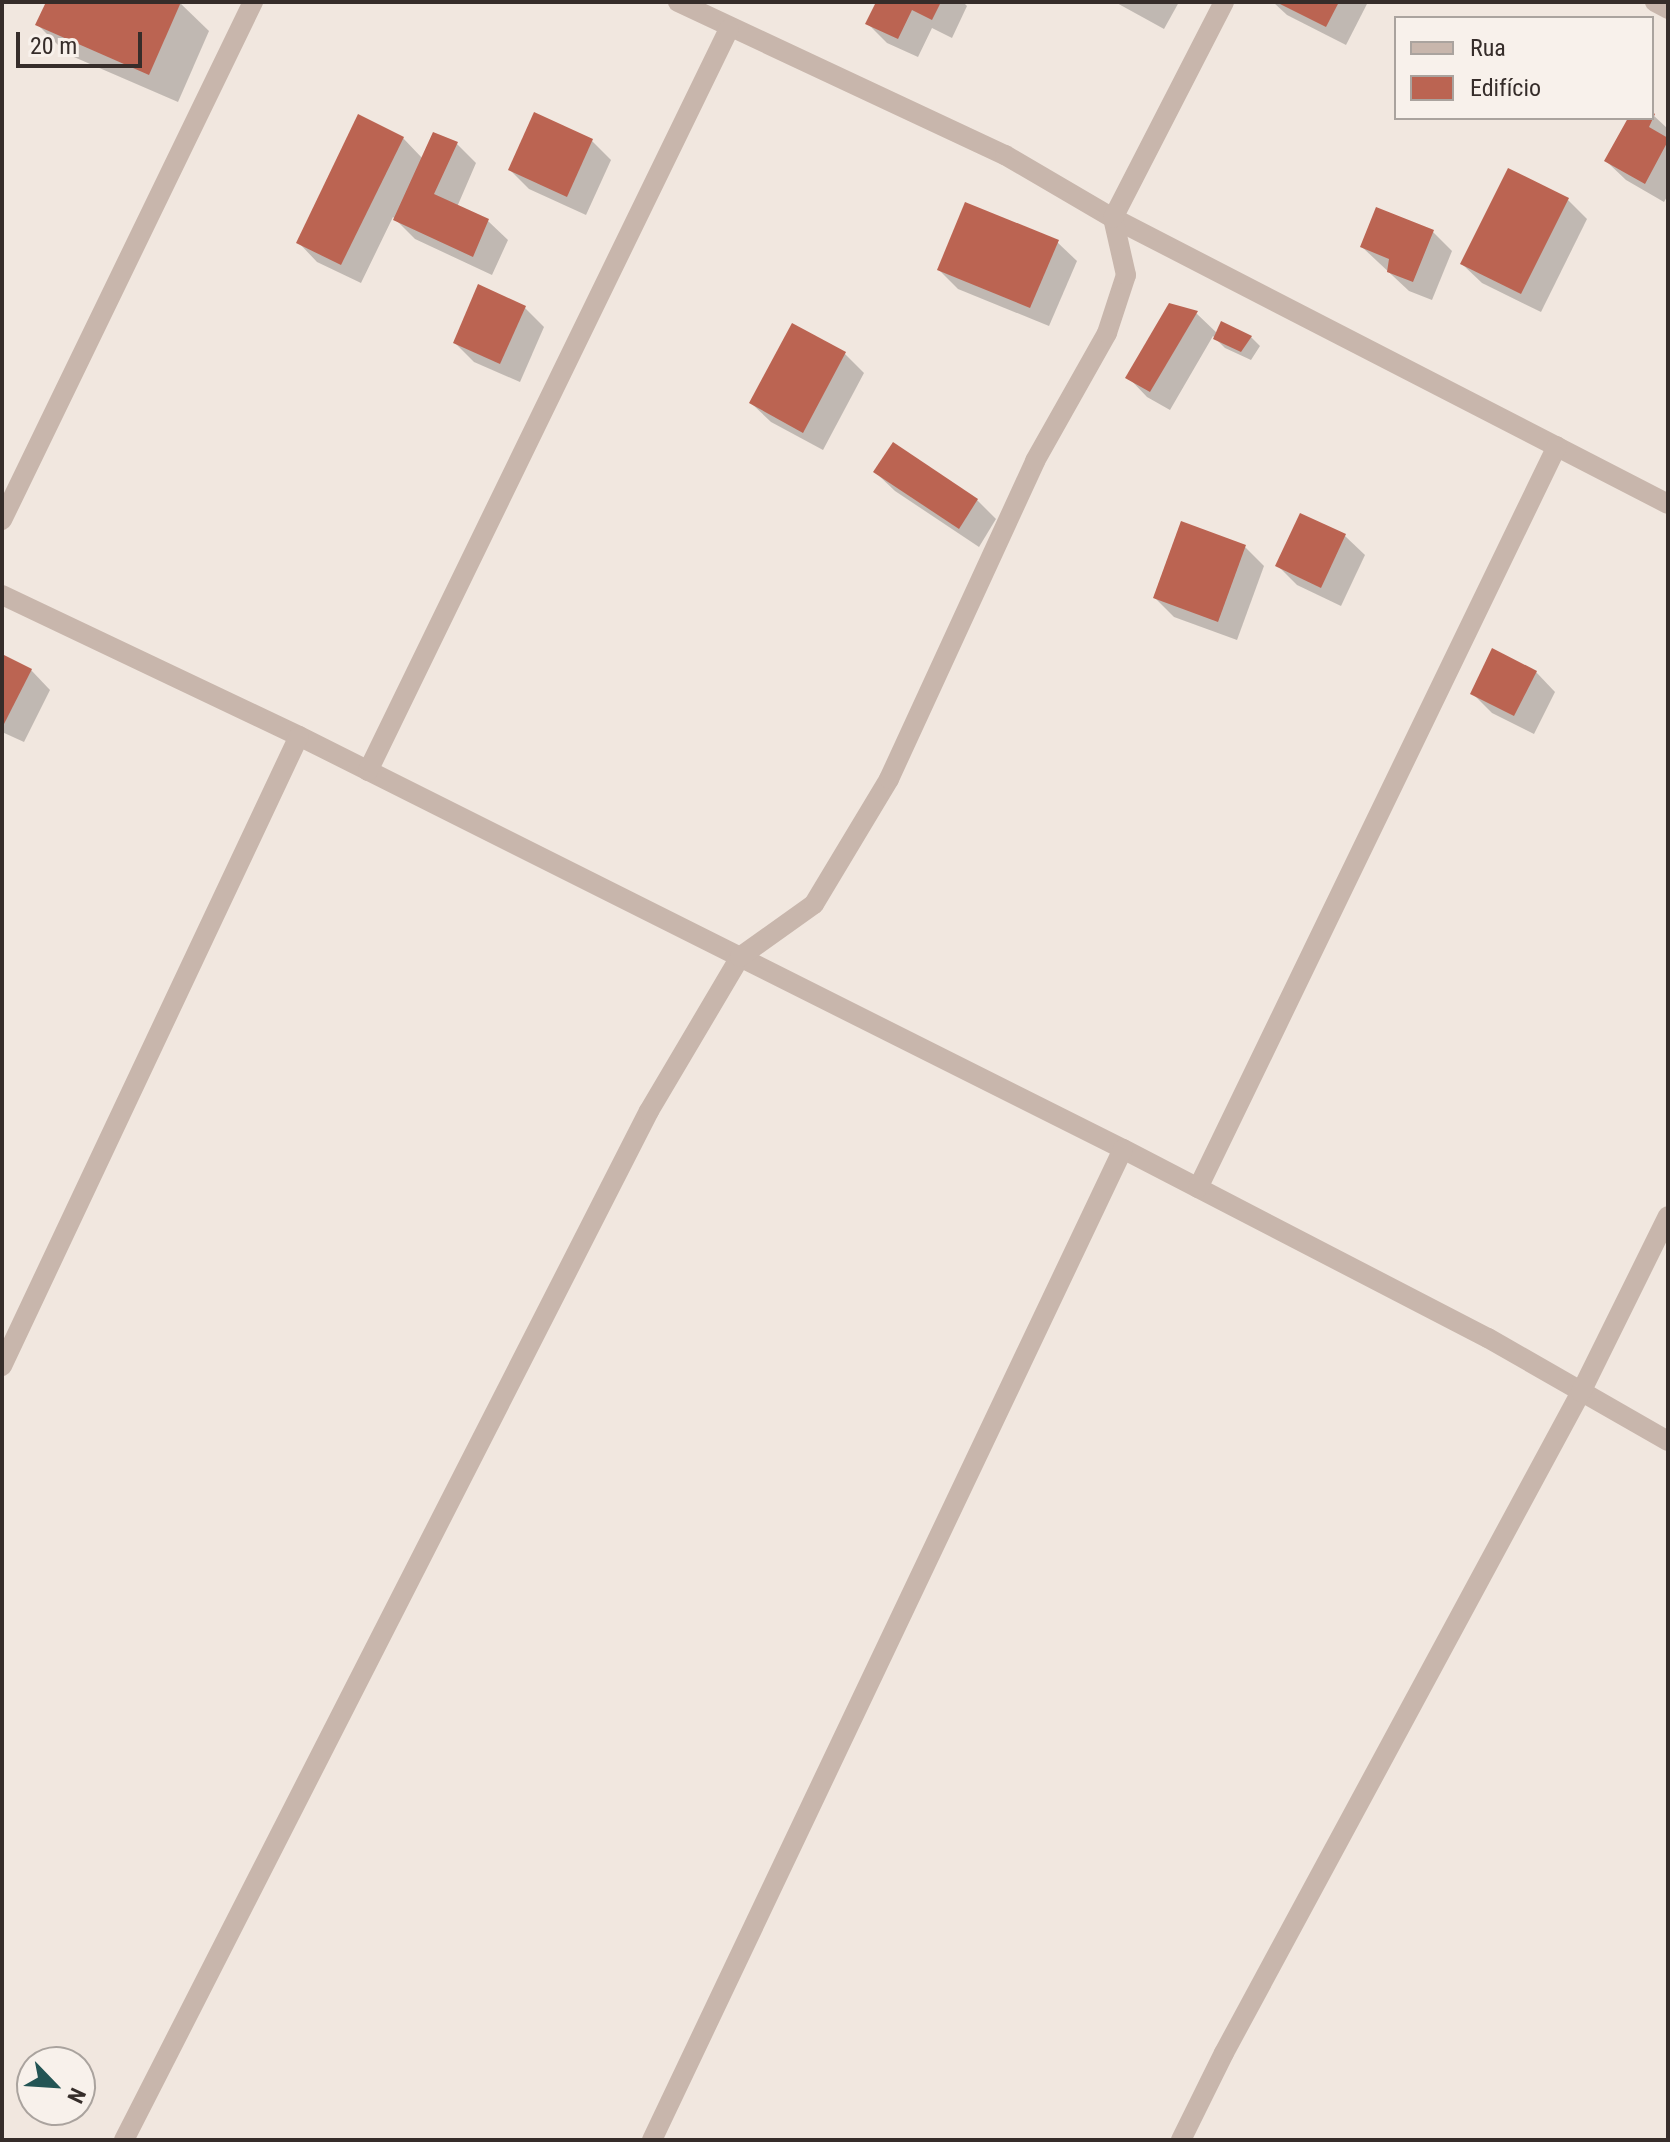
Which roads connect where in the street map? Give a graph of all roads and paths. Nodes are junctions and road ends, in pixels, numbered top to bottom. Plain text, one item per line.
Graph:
1 (253, 2) edge
2 (678, 2) edge
3 (1224, 2) edge
4 (1655, 2) edge
5 (1668, 9) edge
6 (729, 29) junction
7 (1113, 218) junction
8 (1557, 446) junction
9 (1668, 504) edge
10 (2, 520) edge
11 (2, 595) edge
12 (299, 736) junction
13 (368, 771) junction
14 (740, 957) junction
15 (1123, 1149) junction
16 (1198, 1188) junction
17 (1668, 1216) edge
18 (2, 1366) edge
19 (1581, 1392) junction
20 (1668, 1441) edge
21 (124, 2140) edge
22 (652, 2140) edge
23 (1181, 2140) edge

1 - 10 street
2 - 6 street
3 - 7 street
4 - 5 street
6 - 7 street
6 - 13 street
7 - 8 street
7 - 14 street
8 - 9 street
8 - 16 street
11 - 12 street
12 - 13 street
12 - 18 street
13 - 14 street
14 - 15 street
14 - 21 street
15 - 16 street
15 - 22 street
16 - 19 street
17 - 19 street
19 - 20 street
19 - 23 street

